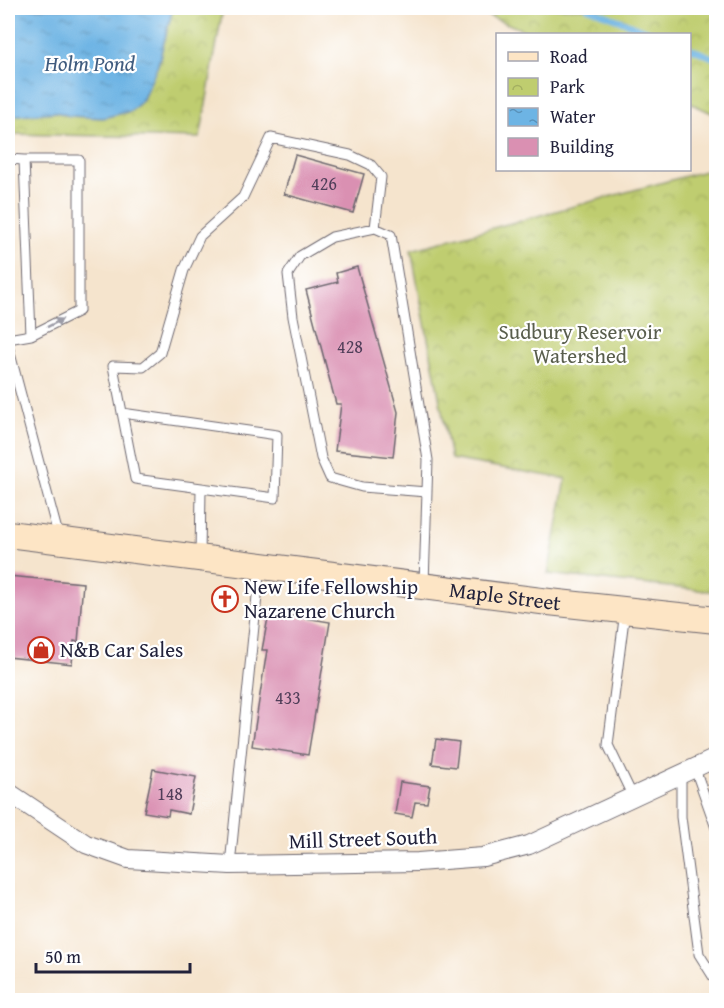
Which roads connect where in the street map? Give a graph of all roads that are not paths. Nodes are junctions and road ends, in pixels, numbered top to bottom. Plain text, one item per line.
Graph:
1 (8, 159) edge
2 (24, 160) junction
3 (375, 228) junction
4 (31, 335) junction
5 (8, 339) edge
6 (8, 346) edge
7 (122, 413) junction
8 (201, 488) junction
9 (427, 492) junction
10 (8, 534) edge
11 (60, 541) junction
12 (200, 559) junction
13 (260, 566) junction
14 (424, 586) junction
15 (625, 610) junction
16 (717, 620) edge
17 (717, 758) edge
18 (688, 772) junction
19 (8, 792) edge
20 (633, 797) junction
21 (717, 828) edge
22 (230, 865) junction
23 (717, 981) edge

1 - 2 lane
2 - 4 lane
4 -> 2 lane
3 - 7 lane
3 - 9 lane
3 - 9 lane
4 - 5 lane
6 - 11 lane
7 - 8 lane
7 - 8 lane
8 - 12 lane
9 - 14 lane
10 - 11 main road, Maple Street
11 - 12 main road, Maple Street
12 - 13 main road, Maple Street
13 - 14 main road, Maple Street
13 - 22 lane
14 - 15 main road, Maple Street
15 - 16 main road, Maple Street
15 - 20 lane
17 - 18 street, Mill Street South
18 - 20 street, Mill Street South
18 - 21 lane
18 - 23 lane
19 - 22 street, Mill Street South
20 - 22 street, Mill Street South

